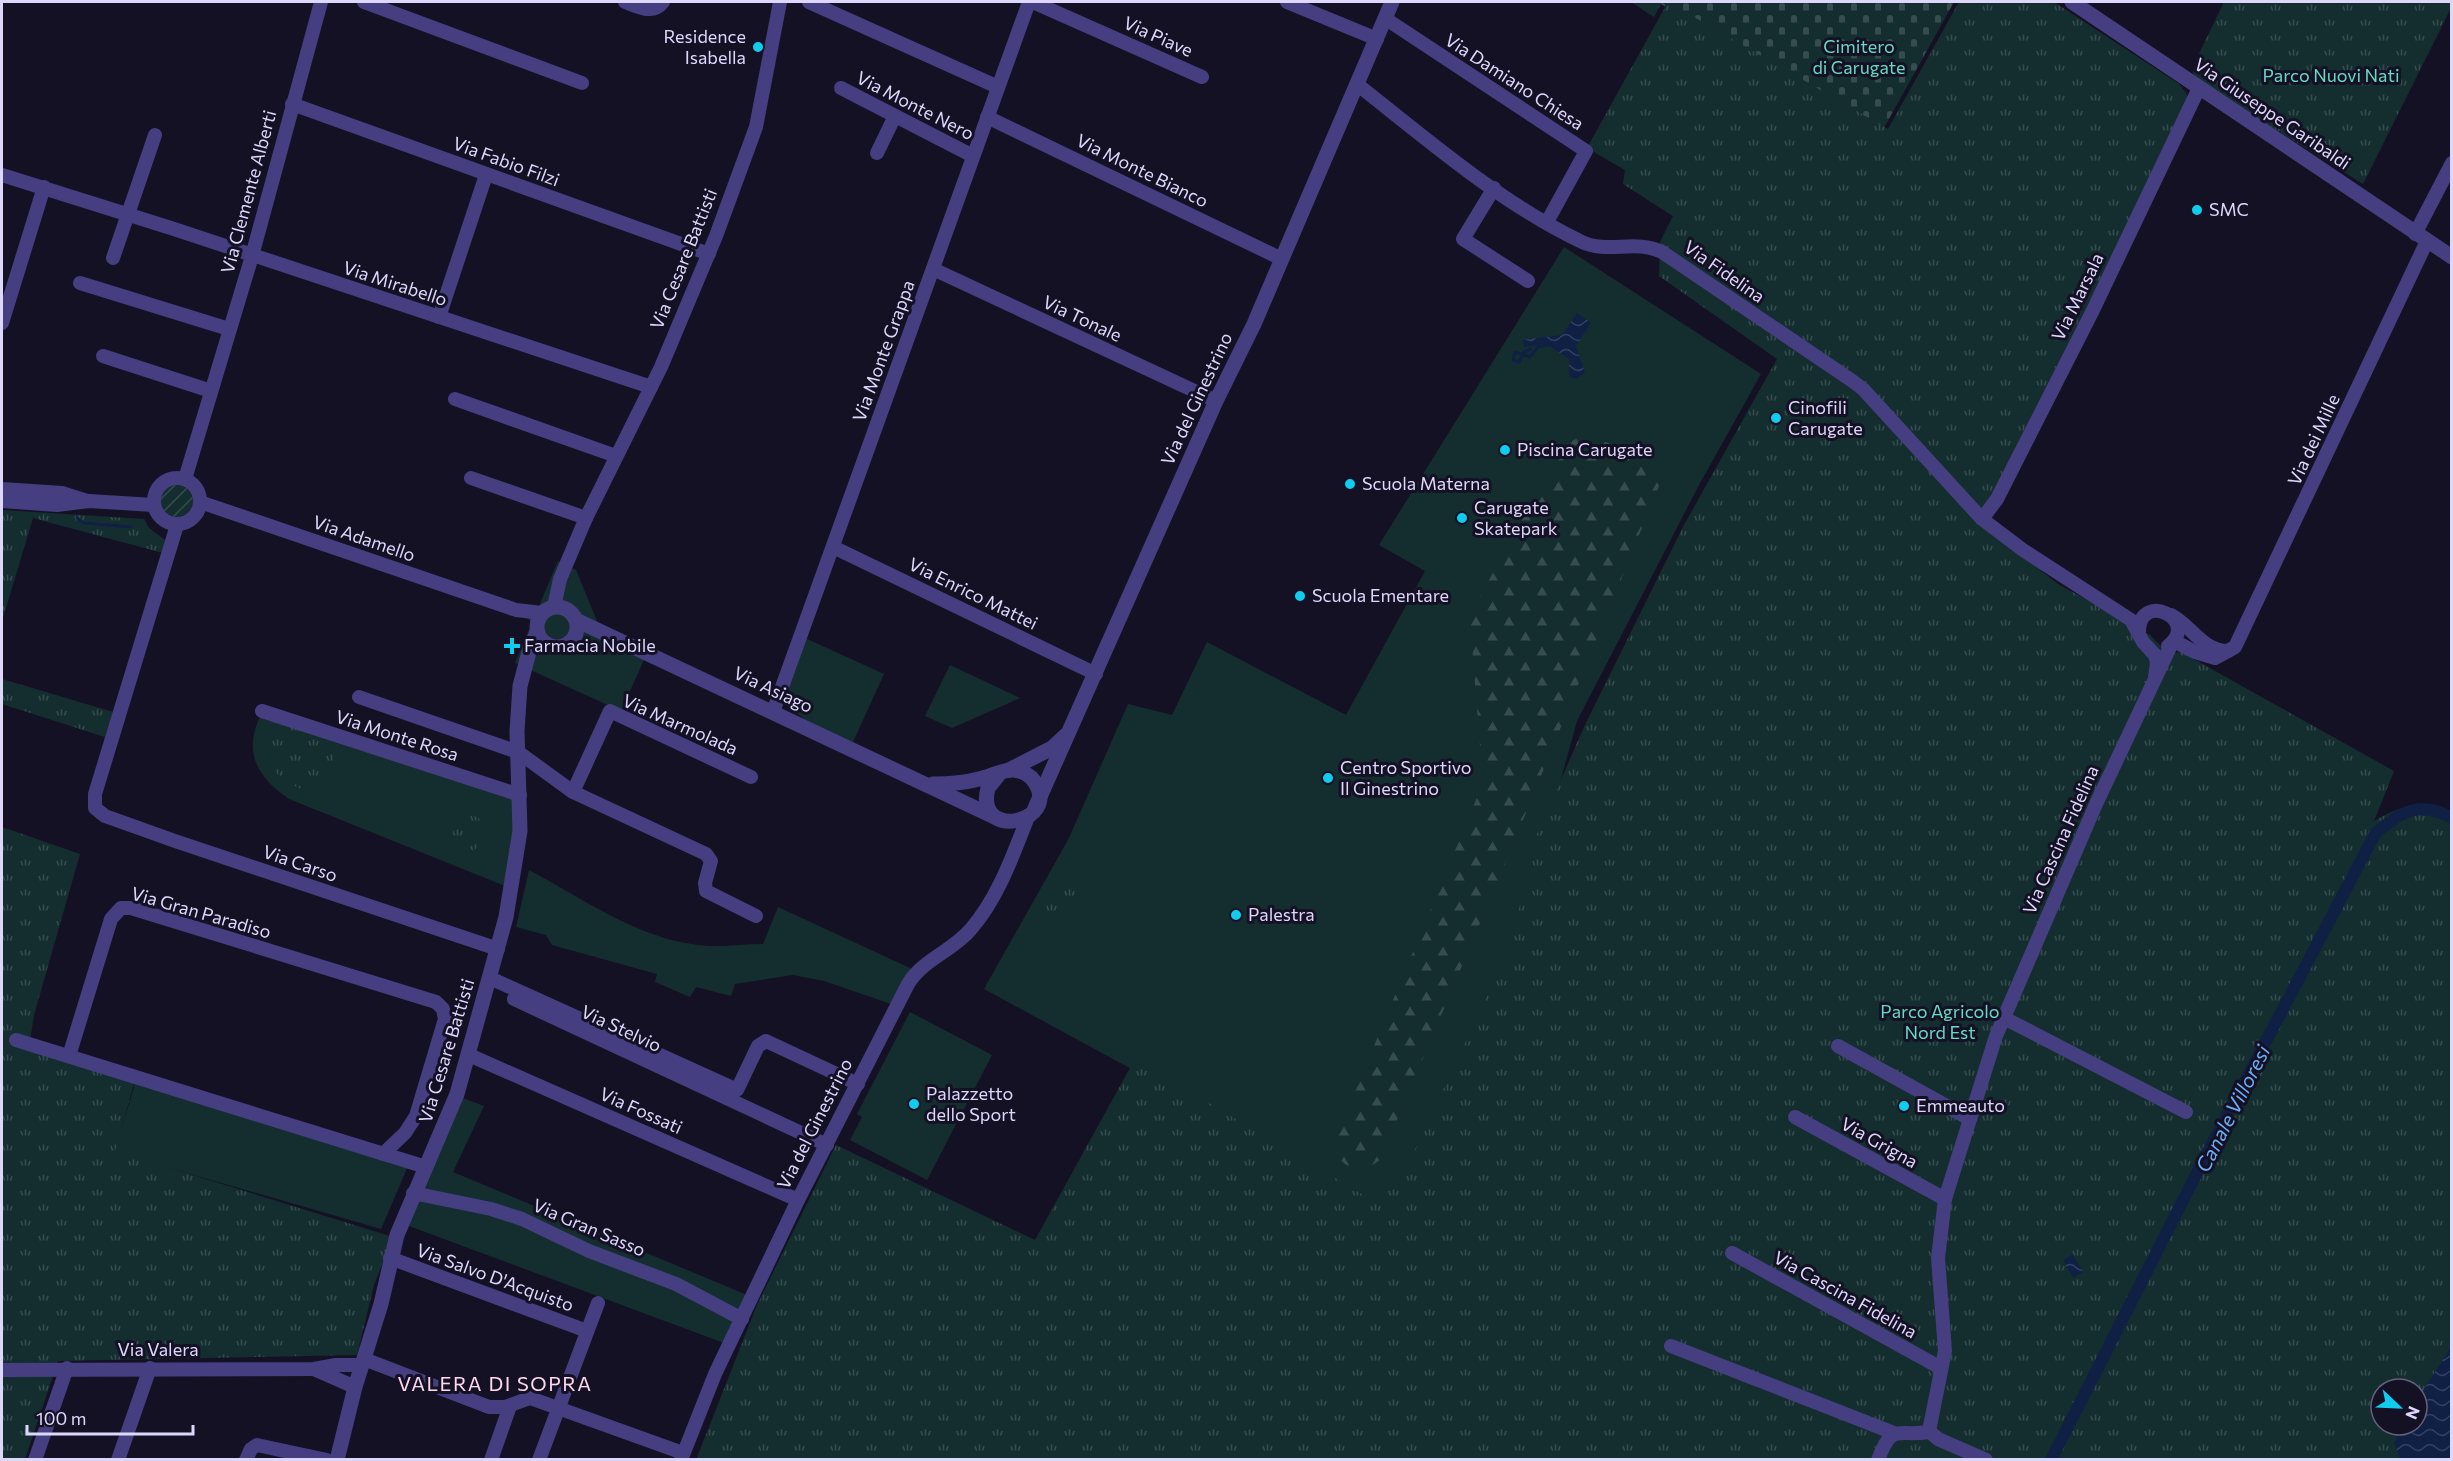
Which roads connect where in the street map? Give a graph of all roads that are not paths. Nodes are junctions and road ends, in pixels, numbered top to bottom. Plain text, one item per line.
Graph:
1 (321, 2) edge
2 (364, 2) edge
3 (625, 2) edge
4 (780, 2) edge
5 (809, 2) edge
6 (1029, 2) edge
7 (1033, 2) edge
8 (1287, 2) edge
9 (1392, 2) edge
10 (2072, 2) edge
11 (660, 5) edge
12 (1386, 19) junction
13 (1377, 39) junction
14 (1202, 76) dead end
15 (582, 83) dead end
16 (1358, 85) junction
17 (998, 87) junction
18 (842, 88) dead end
19 (2199, 88) junction
20 (291, 104) junction
21 (895, 116) junction
22 (987, 117) junction
23 (155, 135) dead end
24 (877, 153) dead end
25 (973, 156) junction
26 (2451, 163) edge
27 (2, 175) edge
28 (486, 175) junction
29 (44, 187) junction
30 (1494, 188) junction
31 (129, 214) junction
32 (1547, 222) junction
33 (2421, 237) junction
34 (709, 254) junction
35 (252, 256) junction
36 (2451, 257) edge
37 (114, 258) dead end
38 (1282, 259) junction
39 (933, 269) junction
40 (1528, 280) dead end
41 (80, 283) dead end
42 (439, 317) junction
43 (2, 323) edge
44 (229, 329) junction
45 (103, 356) dead end
46 (651, 387) junction
47 (211, 391) junction
48 (455, 399) dead end
49 (1216, 401) junction
50 (616, 456) junction
51 (471, 478) dead end
52 (185, 479) junction
53 (2, 489) edge
54 (2, 501) edge
55 (89, 501) junction
56 (201, 502) junction
57 (154, 505) junction
58 (586, 518) junction
59 (1982, 519) junction
60 (177, 525) junction
61 (833, 547) junction
62 (2107, 604) junction
63 (2150, 612) junction
64 (2165, 612) junction
65 (543, 620) junction
66 (576, 620) junction
67 (600, 632) junction
68 (575, 638) junction
69 (2143, 639) junction
70 (2173, 642) junction
71 (548, 646) junction
72 (2230, 651) junction
73 (1096, 674) junction
74 (2155, 678) junction
75 (359, 697) dead end
76 (262, 711) dead end
77 (773, 712) junction
78 (518, 713) junction
79 (1071, 728) junction
80 (518, 752) junction
81 (1005, 772) junction
82 (751, 777) dead end
83 (930, 784) junction
84 (573, 792) junction
85 (520, 795) junction
86 (1000, 819) junction
87 (1026, 820) junction
88 (756, 916) dead end
89 (498, 948) junction
90 (489, 982) junction
91 (2004, 1018) junction
92 (16, 1040) dead end
93 (1838, 1046) dead end
94 (469, 1055) junction
95 (69, 1056) junction
96 (858, 1084) junction
97 (739, 1097) junction
98 (2186, 1112) dead end
99 (1795, 1118) dead end
100 (1970, 1119) junction
101 (827, 1144) junction
102 (383, 1154) junction
103 (426, 1167) junction
104 (413, 1193) junction
105 (1945, 1199) junction
106 (798, 1200) junction
107 (1732, 1253) dead end
108 (390, 1258) junction
109 (598, 1303) dead end
110 (742, 1319) junction
111 (587, 1331) junction
112 (1671, 1346) dead end
113 (363, 1362) junction
114 (67, 1368) junction
115 (150, 1368) junction
116 (1941, 1368) junction
117 (315, 1369) junction
118 (2, 1370) edge
119 (355, 1387) junction
120 (510, 1406) junction
121 (558, 1408) junction
122 (1929, 1432) junction
123 (1894, 1433) junction
124 (682, 1456) edge
125 (338, 1458) edge
126 (35, 1460) edge
127 (118, 1460) edge
128 (246, 1460) edge
129 (491, 1460) edge
130 (539, 1460) edge
131 (1878, 1460) edge
132 (1986, 1460) edge

1 - 20 street, Via Clemente Alberti
2 - 15 street
3 - 11 street
4 - 34 street, Via Cesare Battisti
5 - 17 street
6 - 17 street, Via Monte Grappa
7 - 14 street, Via Piave
8 - 13 street
9 - 12 street
10 - 19 street, Via Giuseppe Garibaldi
12 - 13 street
12 - 32 street, Via Damiano Chiesa
13 - 16 street
16 - 30 street, Via Fidelina
16 - 38 street, Via del Ginestrino
17 - 22 street, Via Monte Grappa
18 - 21 street, Via Monte Nero
19 - 33 street, Via Giuseppe Garibaldi
19 - 59 street, Via Marsala
20 - 28 street, Via Fabio Filzi
20 - 35 street, Via Clemente Alberti
21 - 24 street
21 - 25 street, Via Monte Nero
22 - 25 street, Via Monte Grappa
22 - 38 street, Via Monte Bianco
23 - 31 street
25 - 39 street, Via Monte Grappa
26 - 33 street, Via dei Mille
27 - 29 street, Via Mirabello
28 - 34 street, Via Fabio Filzi
28 - 42 street
29 - 31 street, Via Mirabello
29 - 43 street
30 - 32 street, Via Fidelina
30 - 40 street
31 - 35 street, Via Mirabello
31 - 37 street
32 - 59 street, Via Fidelina
33 - 36 street, Via Giuseppe Garibaldi
33 - 72 street, Via dei Mille
34 - 46 street, Via Cesare Battisti
35 - 42 street, Via Mirabello
35 - 44 street, Via Clemente Alberti
38 - 49 street, Via del Ginestrino
39 - 49 street, Via Tonale
39 - 61 street, Via Monte Grappa
41 - 44 street
42 - 46 street, Via Mirabello
44 - 47 street, Via Clemente Alberti
45 - 47 street
46 - 50 street, Via Cesare Battisti
47 - 52 street, Via Clemente Alberti
48 - 50 street
49 - 73 street, Via del Ginestrino
50 - 58 street, Via Cesare Battisti
51 - 58 street
52 - 56 street
52 - 57 street
53 - 55 street
54 - 55 street
55 - 57 street
56 - 60 street
56 - 65 street, Via Adamello
57 - 60 street
58 - 65 street, Via Cesare Battisti
59 - 62 street, Via Fidelina
60 - 89 street, Via Carso
61 - 73 street, Via Enrico Mattei
61 - 77 street, Via Monte Grappa
62 - 63 street, Via Fidelina
62 - 69 street, Via Fidelina
63 - 64 street, Via Fidelina
63 - 69 street
64 - 70 street
64 - 72 street
65 - 66 street
65 - 71 street
65 - 78 street, Via Cesare Battisti
66 - 67 street, Via Asiago
66 - 68 street
67 - 68 street
67 - 77 street, Via Asiago
68 - 71 street
69 - 70 street
69 - 74 street
70 - 72 street
70 - 74 street, Via Cascina Fidelina
71 - 78 street, Via Cesare Battisti
73 - 79 street, Via del Ginestrino
74 - 91 street, Via Cascina Fidelina
75 - 80 street
76 - 85 street, Via Monte Rosa
77 - 83 street, Via Asiago
78 - 80 street, Via Cesare Battisti
79 - 81 street, Via del Ginestrino
79 - 87 street, Via del Ginestrino
80 - 84 street
80 - 85 street, Via Cesare Battisti
81 - 83 street, Via Asiago
81 - 86 street
81 - 87 street
82 - 84 street, Via Marmolada
83 - 86 street, Via Asiago
84 - 88 street
85 - 89 street, Via Cesare Battisti
86 - 87 street
87 - 96 street, Via del Ginestrino
89 - 90 street, Via Cesare Battisti
90 - 94 street, Via Cesare Battisti
90 - 97 street, Via Stelvio
91 - 98 street
91 - 100 street, Via Cascina Fidelina
92 - 95 street
93 - 100 street
94 - 103 street, Via Cesare Battisti
94 - 106 street, Via Fossati
95 - 102 street
95 - 102 street, Via Gran Paradiso
96 - 97 street
96 - 101 street, Via del Ginestrino
97 - 101 street, Via Stelvio
99 - 105 street, Via Grigna
100 - 105 street, Via Cascina Fidelina
101 - 106 street, Via del Ginestrino
102 - 103 street
103 - 104 street, Via Cesare Battisti
104 - 108 street, Via Cesare Battisti
104 - 110 street, Via Gran Sasso
105 - 116 street, Via Cascina Fidelina
106 - 110 street, Via del Ginestrino
107 - 116 street, Via Cascina Fidelina
108 - 111 street, Via Salvo D'Acquisto
108 - 113 street, Via Cesare Battisti
109 - 111 street
110 - 124 street, Via del Ginestrino
111 - 121 street
112 - 123 street
113 - 117 street, Via Valera
113 - 119 street, Via Cesare Battisti
113 - 120 street
114 - 115 street, Via Valera
114 - 118 street, Via Valera
114 - 126 street
115 - 117 street, Via Valera
115 - 127 street
116 - 122 street, Via Cascina Fidelina
117 - 119 street, Via Valera
119 - 125 street, Via Cesare Battisti
120 - 121 street
120 - 129 street
121 - 124 street
121 - 130 street
122 - 123 street
122 - 132 street
123 - 131 street
125 - 128 street

